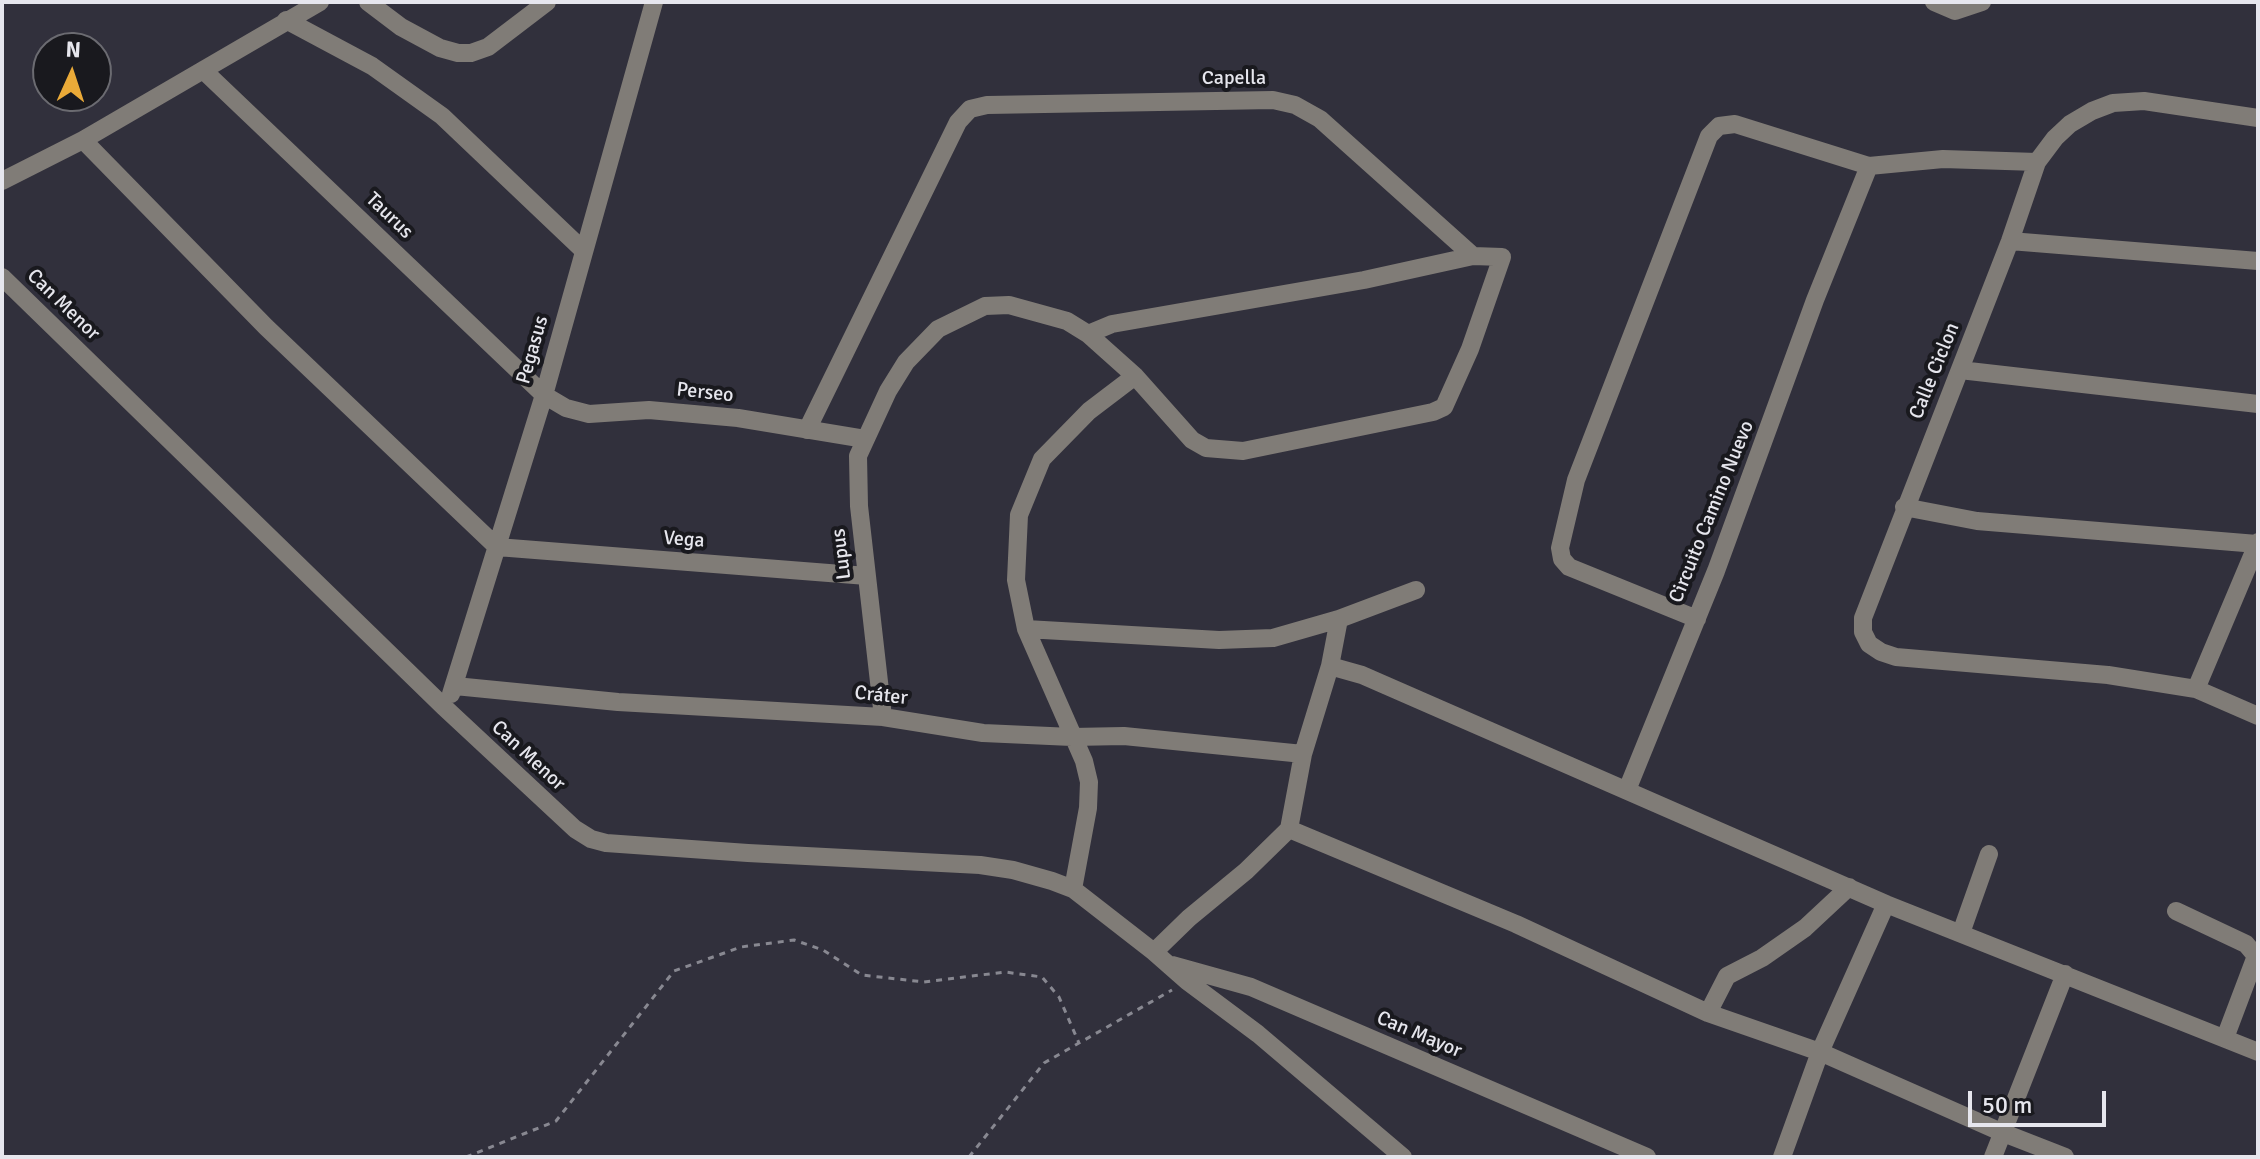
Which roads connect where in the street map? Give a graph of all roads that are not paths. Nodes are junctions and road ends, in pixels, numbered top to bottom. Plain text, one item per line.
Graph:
1 (320, 2) edge
2 (368, 2) edge
3 (547, 2) edge
4 (654, 2) edge
5 (1934, 2) edge
6 (1982, 2) edge
7 (286, 20) junction
8 (203, 70) junction
9 (2258, 118) edge
10 (83, 140) junction
11 (2037, 162) junction
12 (1869, 166) junction
13 (2, 181) edge
14 (2010, 241) junction
15 (584, 251) junction
16 (1473, 256) junction
17 (2258, 261) edge
18 (2, 277) edge
19 (1088, 334) junction
20 (1960, 370) junction
21 (1135, 376) junction
22 (544, 395) junction
23 (2258, 404) edge
24 (807, 430) junction
25 (865, 439) junction
26 (1904, 507) junction
27 (2258, 543) edge
28 (497, 547) junction
29 (867, 576) junction
30 (1416, 590) dead end
31 (1339, 619) junction
32 (1697, 619) junction
33 (1026, 629) junction
34 (1330, 666) junction
35 (455, 686) junction
36 (2196, 689) junction
37 (444, 707) junction
38 (2258, 716) edge
39 (883, 717) junction
40 (1072, 737) junction
41 (1303, 754) junction
42 (1627, 790) junction
43 (1289, 829) junction
44 (1989, 854) dead end
45 (1849, 887) junction
46 (1073, 889) junction
47 (1886, 904) junction
48 (2176, 911) dead end
49 (1961, 933) junction
50 (1154, 952) junction
51 (1169, 965) junction
52 (2065, 974) junction
53 (1708, 1013) junction
54 (2225, 1038) junction
55 (1820, 1052) junction
56 (2258, 1052) edge
57 (2001, 1132) junction
58 (1403, 1157) edge
59 (1647, 1157) edge
60 (1782, 1157) edge
61 (1993, 1157) edge
62 (2065, 1157) edge

1 - 7 street
2 - 3 street
4 - 15 street, Pegasus
5 - 6 street
7 - 8 street
7 - 15 street
8 - 10 street
8 - 22 street, Taurus
9 - 11 street, Calle Ciclon
10 - 13 street
10 - 28 street
11 - 12 street
11 - 14 street, Calle Ciclon
12 - 32 street, Circuito Camino Nuevo
12 - 32 street, Circuito Camino Nuevo
14 - 17 street
14 - 20 street, Calle Ciclon
15 - 22 street, Pegasus
16 - 19 street
16 - 21 street, Capella
16 - 24 street, Capella
18 - 37 street, Can Menor
19 - 21 street, Lupus
19 - 25 street, Lupus
20 - 23 street
20 - 26 street, Calle Ciclon
21 - 33 street
22 - 24 street, Perseo
22 - 28 street, Pegasus
24 - 25 street, Perseo
25 - 29 street, Lupus
26 - 27 street
26 - 36 street, Calle Ciclon
27 - 36 street
28 - 29 street, Vega
28 - 35 street, Pegasus
29 - 39 street, Lupus
30 - 31 street
31 - 33 street
31 - 34 street
32 - 42 street
33 - 40 street
34 - 41 street
34 - 42 street
35 - 37 street, Pegasus
35 - 39 street, Cráter
36 - 38 street
37 - 46 street, Can Menor
39 - 40 street, Cráter
40 - 41 street, Cráter
40 - 46 street
41 - 43 street
42 - 45 street
43 - 50 street
43 - 53 street
44 - 49 street
45 - 47 street
45 - 53 street
46 - 50 street, Can Menor
47 - 49 street
47 - 55 street
48 - 54 street
49 - 52 street
50 - 51 street, Can Menor
51 - 58 street, Can Menor
51 - 59 street, Can Mayor
52 - 54 street
52 - 57 street
53 - 55 street
54 - 56 street
55 - 57 street
55 - 60 street
57 - 61 street
57 - 62 street

